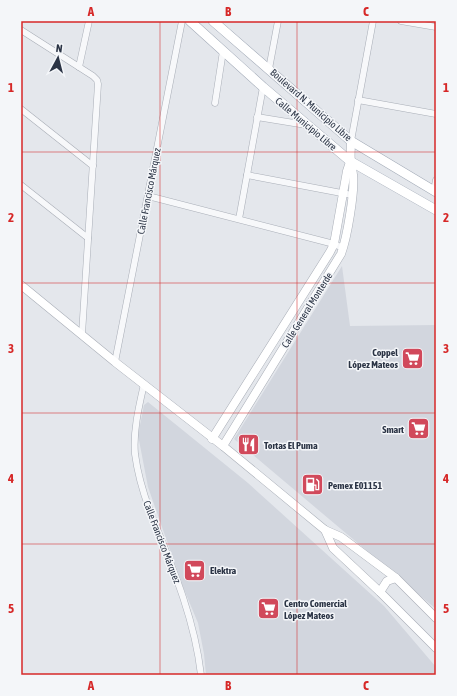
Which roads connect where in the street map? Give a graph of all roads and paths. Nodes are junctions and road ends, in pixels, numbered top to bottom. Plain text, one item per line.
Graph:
1 (89, 21) edge
2 (182, 21) edge
3 (190, 21) edge
4 (214, 21) edge
5 (278, 21) edge
6 (373, 21) edge
7 (401, 21) edge
8 (436, 28) edge
9 (21, 30) edge
10 (223, 51) junction
11 (79, 67) junction
12 (269, 69) junction
13 (263, 87) junction
14 (358, 100) junction
15 (215, 103) dead end
16 (21, 109) edge
17 (436, 114) edge
18 (257, 118) junction
19 (306, 125) junction
20 (351, 141) junction
21 (350, 161) junction
22 (93, 166) junction
23 (247, 175) junction
24 (436, 180) edge
25 (21, 186) edge
26 (435, 191) edge
27 (343, 194) junction
28 (352, 195) junction
29 (148, 196) junction
30 (436, 210) edge
31 (239, 219) junction
32 (88, 238) junction
33 (334, 244) junction
34 (343, 248) junction
35 (21, 285) edge
36 (82, 334) junction
37 (115, 362) junction
38 (144, 384) junction
39 (212, 439) junction
40 (223, 446) junction
41 (325, 530) junction
42 (396, 578) junction
43 (380, 592) junction
44 (436, 618) edge
45 (436, 648) edge
46 (201, 675) edge

1 - 11 street
2 - 29 street, Calle Francisco Márquez
3 - 10 main road, Calle Municipio Libre
4 - 12 main road, Boulevard N. Municipio Libre
5 - 12 street
6 - 14 street, Calle General Monterde
7 - 8 street
9 - 11 street
10 - 13 main road, Calle Municipio Libre
10 - 15 street
11 - 22 street
12 - 20 main road, Boulevard N. Municipio Libre
13 - 18 street
13 - 19 main road, Calle Municipio Libre
14 - 17 street
14 - 20 street, Calle General Monterde
16 - 22 street
18 - 19 street
18 - 23 street
19 - 21 main road, Calle Municipio Libre
20 - 21 main road, Calle General Monterde
20 - 26 main road, Boulevard N. Municipio Libre
21 - 27 main road, Calle General Monterde
21 - 28 main road, Calle General Monterde
21 - 30 main road, Calle Municipio Libre
22 - 32 street
23 - 27 street
23 - 31 street
24 - 26 street
25 - 32 street
27 - 28 street
27 - 33 main road, Calle General Monterde
28 - 34 main road, Calle General Monterde
29 - 31 street
29 - 37 street, Calle Francisco Márquez
31 - 33 street
32 - 36 street
33 - 34 street
33 - 39 main road, Calle General Monterde
34 - 40 main road, Calle General Monterde
35 - 36 main road
36 - 37 main road
37 - 38 main road
38 - 39 main road
38 - 46 street, Calle Francisco Márquez
39 - 40 main road
40 - 41 main road
41 - 42 main road
41 - 43 main road
42 - 43 main road
42 - 44 main road
43 - 45 main road

